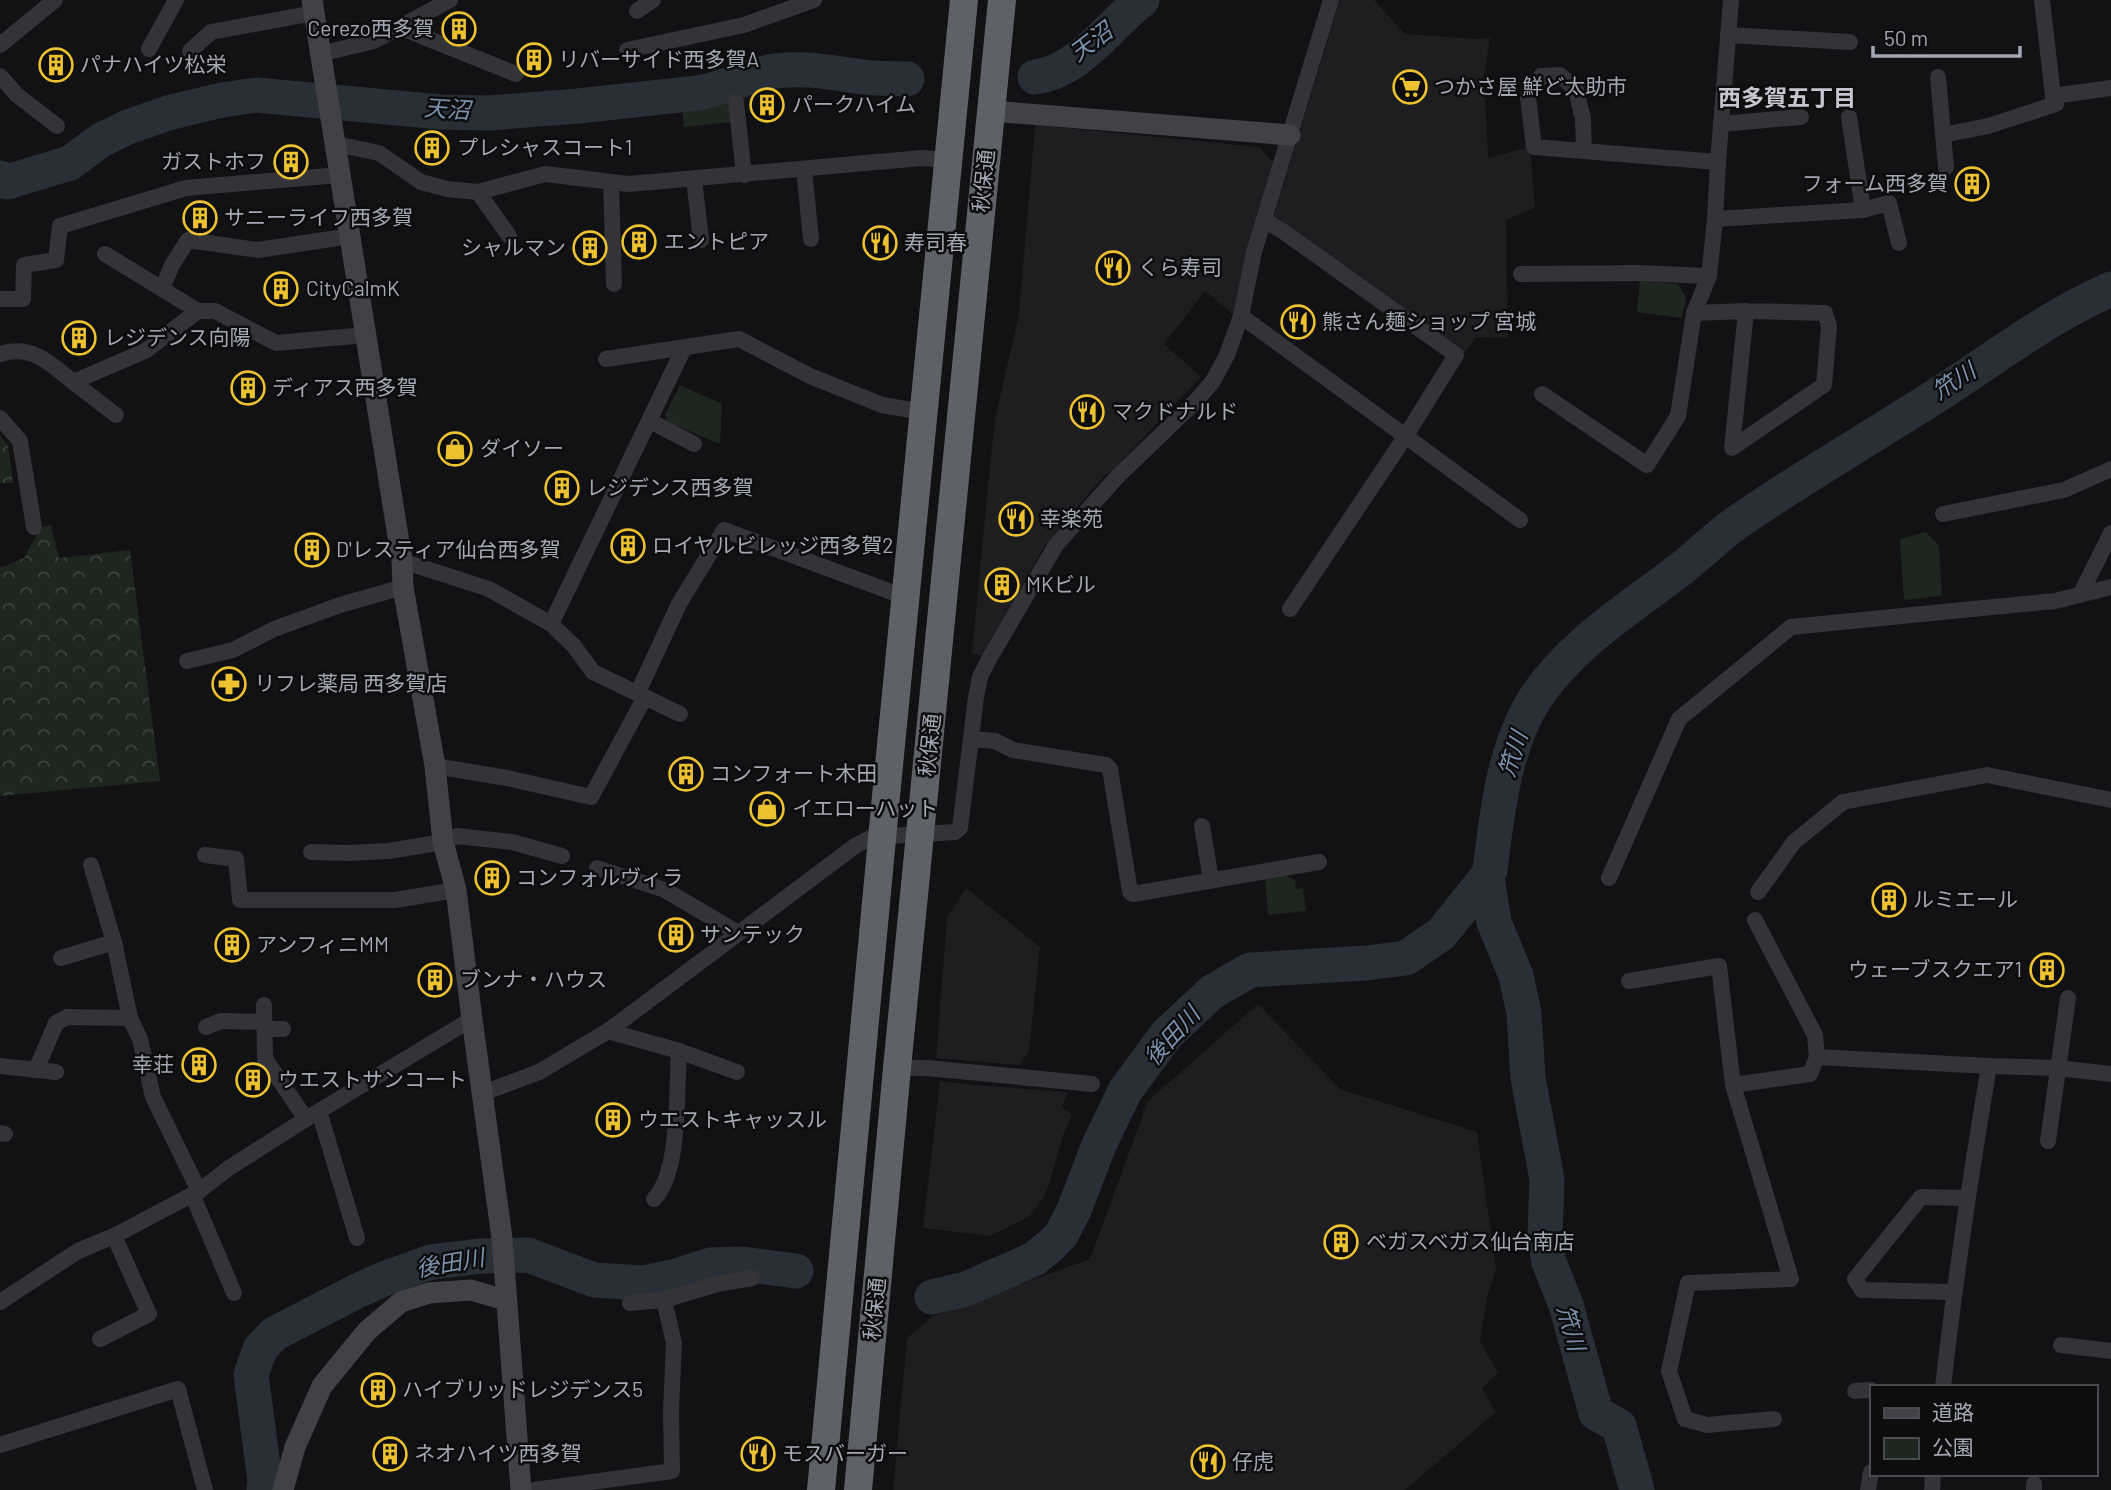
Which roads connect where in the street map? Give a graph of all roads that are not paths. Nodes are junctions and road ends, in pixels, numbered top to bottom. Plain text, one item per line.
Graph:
1 (55, 0) edge
2 (176, 0) edge
3 (450, 0) edge
4 (653, 0) edge
5 (814, 0) edge
6 (964, 0) edge
7 (1002, 0) edge
8 (1331, 0) edge
9 (1731, 0) edge
10 (2042, 0) edge
11 (313, 7) edge
12 (637, 10) dead end
13 (399, 27) junction
14 (1728, 35) junction
15 (1850, 42) dead end
16 (0, 45) edge
17 (149, 49) dead end
18 (627, 50) dead end
19 (190, 51) dead end
20 (320, 54) junction
21 (516, 74) dead end
22 (0, 76) edge
23 (1938, 77) dead end
24 (2111, 88) edge
25 (2053, 96) junction
26 (736, 102) dead end
27 (992, 111) junction
28 (1801, 117) dead end
29 (1849, 117) dead end
30 (1721, 124) junction
31 (57, 126) dead end
32 (1290, 135) junction
33 (1943, 135) junction
34 (336, 144) junction
35 (1584, 151) junction
36 (948, 160) junction
37 (1718, 162) junction
38 (1946, 167) dead end
39 (804, 169) junction
40 (341, 174) junction
41 (744, 175) junction
42 (694, 179) junction
43 (611, 182) junction
44 (478, 192) junction
45 (1863, 210) junction
46 (1715, 219) junction
47 (1264, 220) junction
48 (351, 236) junction
49 (509, 236) dead end
50 (811, 239) dead end
51 (701, 240) dead end
52 (1899, 243) dead end
53 (106, 254) dead end
54 (1521, 274) dead end
55 (1709, 276) junction
56 (614, 284) dead end
57 (162, 289) junction
58 (0, 299) edge
59 (198, 311) junction
60 (1746, 311) junction
61 (1694, 313) junction
62 (1241, 316) junction
63 (365, 335) junction
64 (684, 348) junction
65 (0, 354) edge
66 (606, 359) dead end
67 (73, 382) junction
68 (1542, 394) dead end
69 (923, 412) junction
70 (116, 415) dead end
71 (0, 418) edge
72 (650, 421) junction
73 (1405, 437) junction
74 (694, 444) dead end
75 (2111, 469) edge
76 (1943, 514) dead end
77 (1520, 520) dead end
78 (34, 527) dead end
79 (2111, 533) edge
80 (402, 561) junction
81 (403, 587) junction
82 (2111, 587) edge
83 (2080, 594) junction
84 (905, 597) junction
85 (1290, 609) dead end
86 (551, 624) junction
87 (187, 661) dead end
88 (642, 695) junction
89 (680, 714) dead end
90 (971, 739) junction
91 (435, 766) junction
92 (2111, 800) edge
93 (1202, 826) dead end
94 (920, 833) junction
95 (882, 836) junction
96 (443, 842) junction
97 (311, 852) dead end
98 (205, 855) dead end
99 (562, 856) dead end
100 (1319, 862) dead end
101 (91, 865) dead end
102 (597, 868) dead end
103 (1609, 878) dead end
104 (1211, 880) junction
105 (456, 890) junction
106 (1758, 892) dead end
107 (1755, 920) dead end
108 (738, 933) junction
109 (114, 942) junction
110 (61, 958) dead end
111 (1629, 981) dead end
112 (2068, 998) dead end
113 (264, 1005) dead end
114 (130, 1018) junction
115 (471, 1018) junction
116 (265, 1026) junction
117 (206, 1027) dead end
118 (283, 1029) dead end
119 (608, 1031) junction
120 (679, 1051) junction
121 (1817, 1057) junction
122 (0, 1066) edge
123 (1989, 1066) junction
124 (897, 1068) junction
125 (2059, 1068) junction
126 (36, 1070) junction
127 (56, 1072) dead end
128 (737, 1072) dead end
129 (2111, 1074) edge
130 (1092, 1084) dead end
131 (1734, 1085) junction
132 (483, 1093) junction
133 (313, 1115) junction
134 (2048, 1141) dead end
135 (195, 1193) junction
136 (1967, 1198) junction
137 (654, 1199) dead end
138 (114, 1236) junction
139 (357, 1238) dead end
140 (752, 1278) dead end
141 (1953, 1292) junction
142 (234, 1293) dead end
143 (505, 1300) junction
144 (664, 1300) junction
145 (0, 1302) edge
146 (630, 1303) dead end
147 (100, 1339) dead end
148 (2061, 1345) dead end
149 (2111, 1352) edge
150 (1943, 1385) edge
151 (1774, 1419) dead end
152 (0, 1445) edge
153 (205, 1490) edge
154 (283, 1490) edge
155 (520, 1490) edge
156 (534, 1490) edge
157 (821, 1490) edge
158 (858, 1490) edge

1 - 16 street
2 - 17 street
3 - 13 street
4 - 12 street
5 - 18 street
6 - 36 highway, 秋保通
7 - 27 highway, 秋保通
8 - 32 street
9 - 14 street
10 - 25 street
11 - 19 street
11 - 20 street
13 - 20 street
13 - 21 street
14 - 15 street
14 - 30 street
20 - 34 street
22 - 31 street
23 - 33 street
24 - 25 street
25 - 33 street
26 - 41 street
27 - 32 street
27 - 94 highway, 秋保通
28 - 30 street
29 - 45 street
30 - 37 street
32 - 47 street
33 - 38 street
34 - 40 street
34 - 44 street
35 - 35 street
35 - 37 street
36 - 39 street
36 - 69 highway, 秋保通
37 - 46 street
39 - 41 street
39 - 50 street
40 - 48 street
40 - 58 street
41 - 42 street
42 - 43 street
42 - 51 street
43 - 44 street
43 - 56 street
44 - 49 street
45 - 46 street
45 - 52 street
46 - 55 street
47 - 62 street
47 - 73 street
48 - 57 street
48 - 63 street
53 - 57 street
54 - 55 street
55 - 61 street
57 - 59 street
59 - 63 street
59 - 67 street
60 - 60 street
60 - 61 street
61 - 68 street
62 - 73 street
62 - 90 street
63 - 80 street
64 - 66 street
64 - 69 street
64 - 72 street
65 - 67 street
67 - 70 street
69 - 84 highway, 秋保通
71 - 78 street
72 - 74 street
72 - 86 street
73 - 77 street
73 - 85 street
75 - 76 street
79 - 83 street
80 - 81 street
80 - 86 street
81 - 87 street
81 - 91 street
82 - 83 street
83 - 103 street
84 - 88 street
84 - 95 highway, 秋保通
86 - 88 street
88 - 89 street
88 - 91 street
90 - 94 street
90 - 104 street
91 - 96 street
92 - 106 street
93 - 104 street
94 - 95 street
94 - 124 highway, 秋保通
95 - 108 street
95 - 157 highway, 秋保通
96 - 97 street
96 - 99 street
96 - 105 street
98 - 105 street
100 - 104 street
101 - 109 street
102 - 108 street
105 - 115 street
107 - 121 street
108 - 119 street
109 - 110 street
109 - 114 street
111 - 131 street
112 - 125 street
113 - 116 street
114 - 126 street
114 - 135 street
115 - 132 street
115 - 133 street
116 - 117 street
116 - 118 street
116 - 133 street
119 - 120 street
119 - 132 street
120 - 128 street
120 - 137 street
121 - 123 street
121 - 131 street
122 - 126 street
123 - 125 street
123 - 136 street
124 - 130 street
124 - 158 highway, 秋保通
125 - 129 street
125 - 134 street
126 - 127 street
131 - 151 street
132 - 143 street
133 - 135 street
133 - 139 street
135 - 138 street
135 - 142 street
136 - 141 street
136 - 141 street
138 - 145 street
138 - 147 street
140 - 144 street
141 - 150 street
143 - 154 street
143 - 155 street
144 - 146 street
144 - 156 street
148 - 149 street
152 - 153 street

